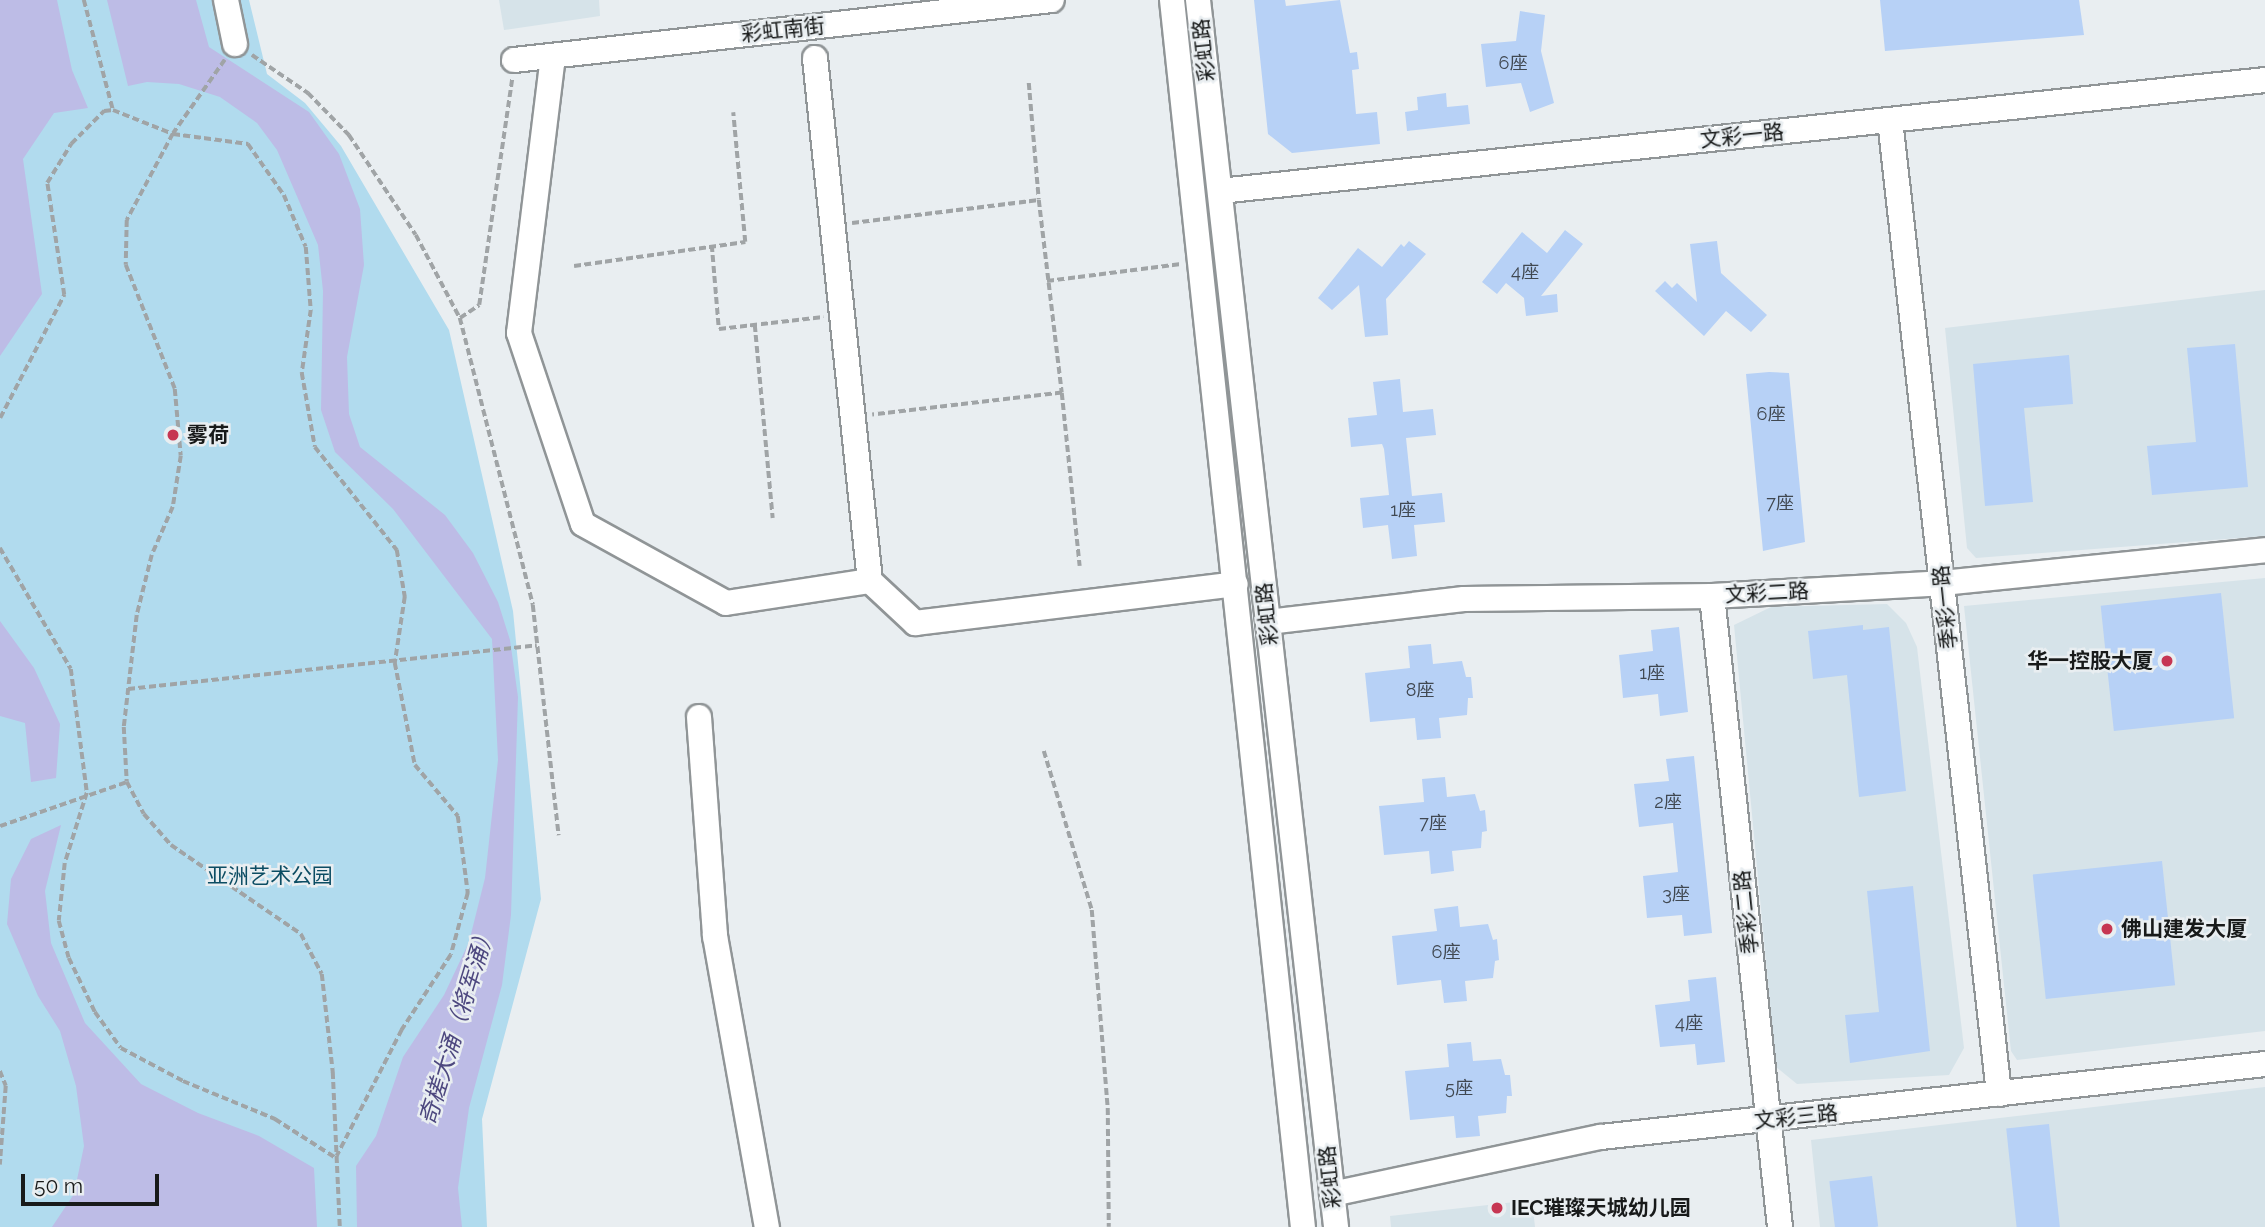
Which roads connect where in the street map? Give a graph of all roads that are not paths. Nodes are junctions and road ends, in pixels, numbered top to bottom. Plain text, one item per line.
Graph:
1 (226, 0) edge
2 (1052, 0) edge
3 (1172, 0) edge
4 (1198, 0) edge
5 (233, 47) road end
6 (553, 56) junction
7 (815, 58) dead end
8 (514, 60) road end
9 (2265, 80) edge
10 (1890, 120) junction
11 (1220, 191) junction
12 (2265, 550) edge
13 (870, 581) junction
14 (1942, 583) junction
15 (1236, 584) junction
16 (1712, 596) junction
17 (1268, 622) junction
18 (699, 716) dead end
19 (2265, 1064) edge
20 (1999, 1094) junction
21 (1768, 1121) junction
22 (1332, 1194) junction
23 (767, 1227) edge
24 (1303, 1227) edge
25 (1336, 1227) edge
26 (1780, 1227) edge

1 - 5 street
2 - 6 street, 彩虹南街
3 - 15 street, 彩虹路
4 - 11 street, 彩虹路
6 - 8 street, 彩虹南街
6 - 13 street
7 - 13 street
9 - 10 street, 文彩一路
10 - 11 street, 文彩一路
10 - 14 street, 季彩一路
11 - 17 street, 彩虹路
12 - 14 street, 文彩二路
13 - 15 street
14 - 16 street, 文彩二路
14 - 20 street, 季彩一路
15 - 24 street, 彩虹路
16 - 17 street, 文彩二路
16 - 21 street, 季彩二路
17 - 22 street, 彩虹路
18 - 23 street
19 - 20 street, 文彩三路
20 - 21 street, 文彩三路
21 - 22 street, 文彩三路
21 - 26 street, 季彩二路
22 - 25 street, 彩虹路

